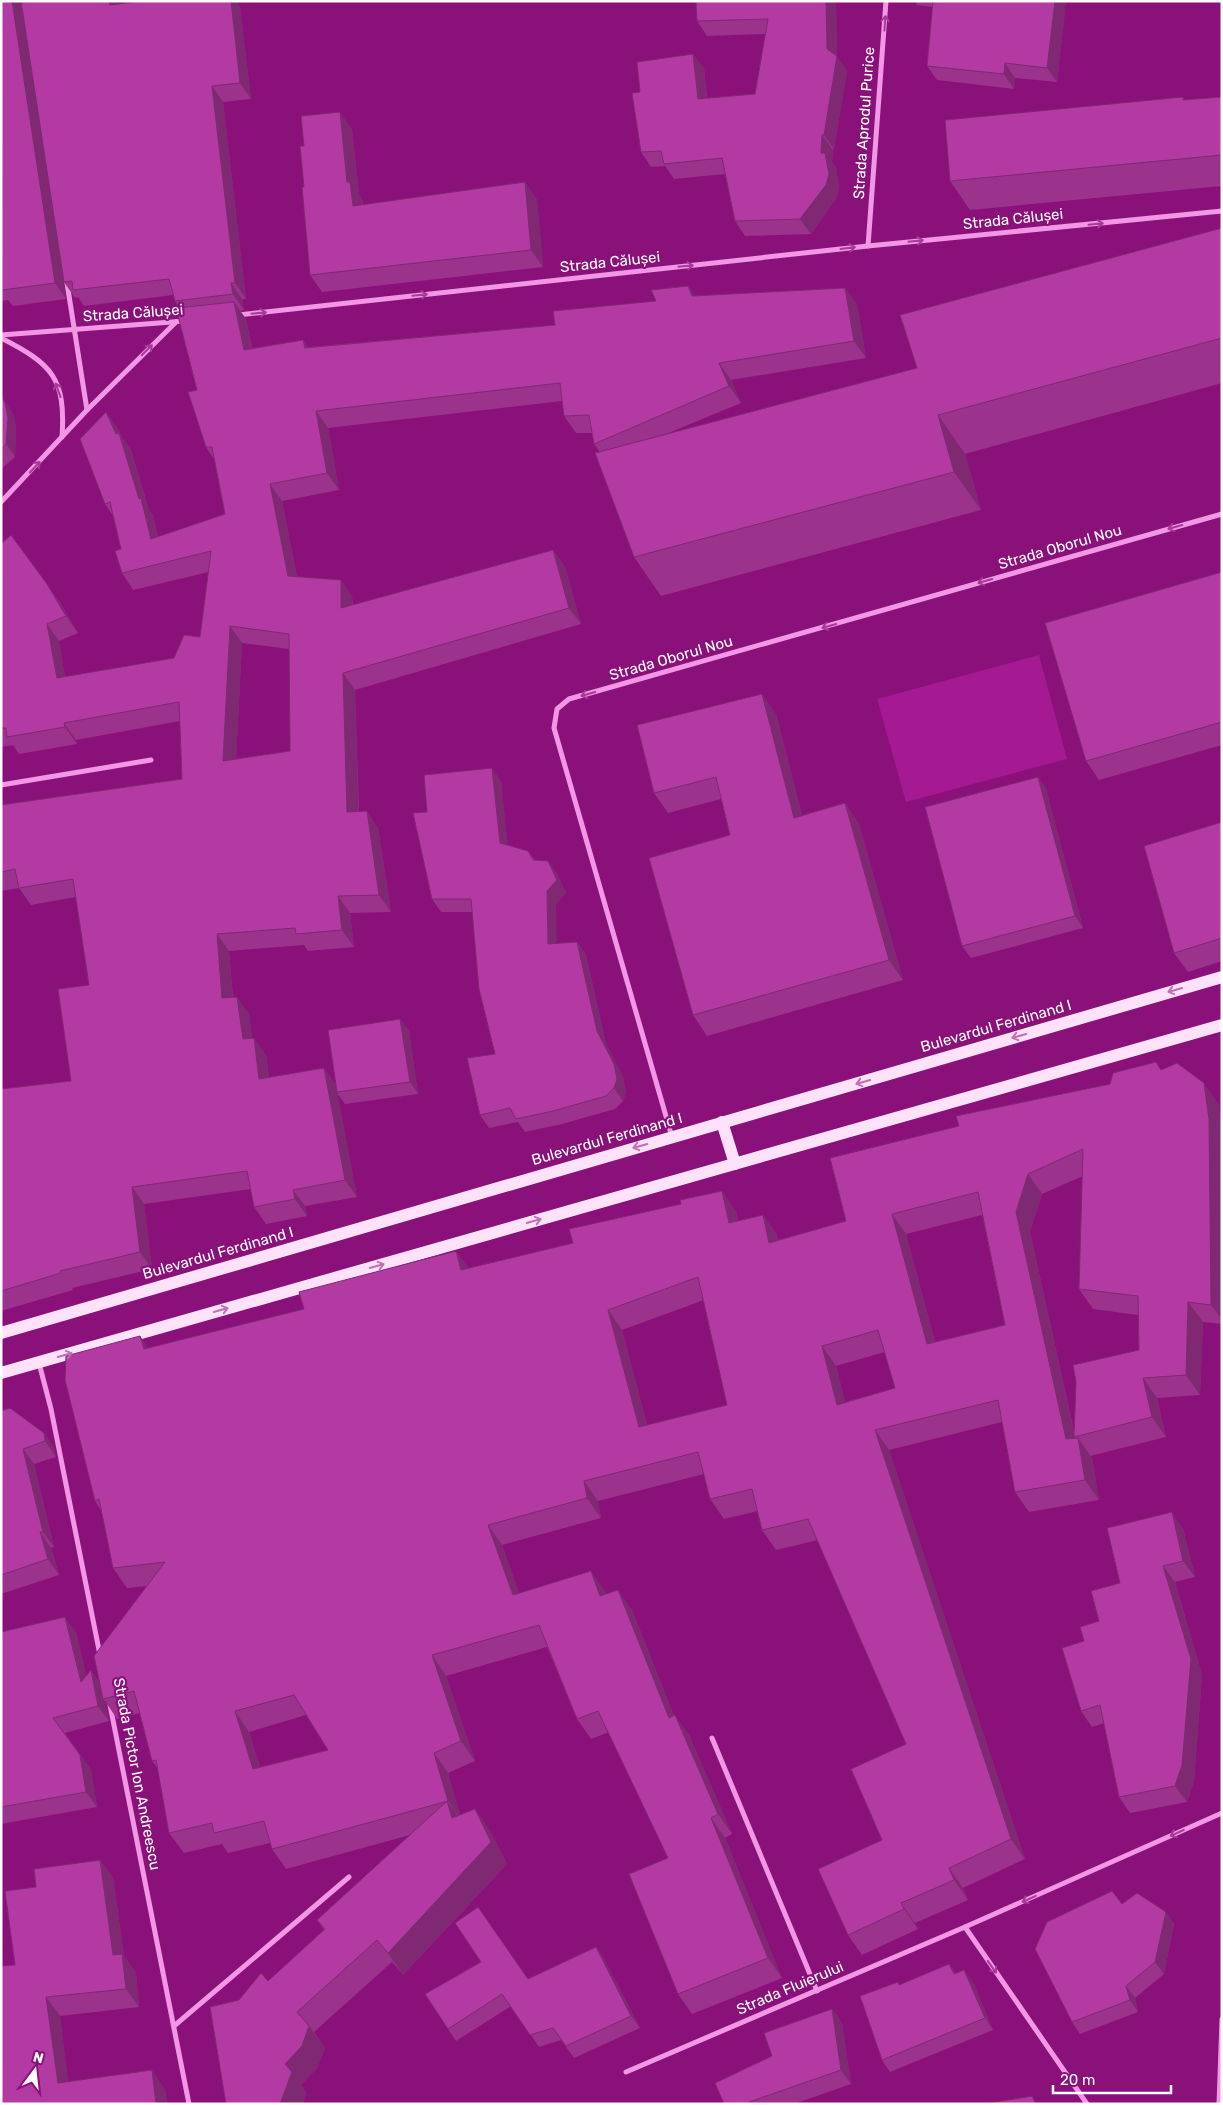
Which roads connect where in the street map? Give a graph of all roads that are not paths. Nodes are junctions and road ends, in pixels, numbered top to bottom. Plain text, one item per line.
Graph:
1 (886, 1) edge
2 (1222, 212) edge
3 (868, 246) junction
4 (67, 280) edge
5 (234, 316) edge
6 (195, 320) edge
7 (176, 322) junction
8 (74, 330) junction
9 (1, 337) edge
10 (87, 410) junction
11 (62, 437) junction
12 (1, 502) edge
13 (1222, 514) edge
14 (151, 760) dead end
15 (1, 785) edge
16 (1222, 977) edge
17 (1222, 1025) edge
18 (722, 1122) junction
19 (672, 1137) junction
20 (735, 1164) junction
21 (1, 1333) edge
22 (39, 1362) junction
23 (1, 1373) edge
24 (102, 1664) edge
25 (110, 1703) edge
26 (712, 1738) dead end
27 (1222, 1813) edge
28 (349, 1877) dead end
29 (965, 1927) junction
30 (817, 1991) junction
31 (1222, 2019) edge
32 (174, 2026) junction
33 (626, 2072) dead end
34 (189, 2104) edge
35 (1087, 2104) edge
36 (1219, 2104) edge

3 -> 1 street, Strada Aprodul Purice
3 -> 2 street, Strada Călușei
5 -> 3 street, Strada Călușei
4 - 8 street
6 - 7 street, Strada Călușei
7 - 8 street, Strada Călușei
10 -> 7 street
8 - 9 street, Strada Călușei
8 - 10 street
11 -> 9 street
10 - 11 street
12 -> 11 street
13 -> 19 street, Strada Oborul Nou
14 - 15 street
16 -> 18 main road, Bulevardul Ferdinand I
17 - 20 main road
18 - 19 main road, Bulevardul Ferdinand I
18 - 20 main road
19 -> 21 main road, Bulevardul Ferdinand I
22 -> 20 main road
22 - 23 main road
22 - 24 street, Strada Pictor Ion Andreescu
25 - 32 street, Strada Pictor Ion Andreescu
26 - 30 street
27 -> 29 street, Strada Fluierului
28 - 32 street
29 - 30 street, Strada Fluierului
29 -> 35 street
30 - 33 street, Strada Fluierului
31 - 36 street
32 - 34 street, Strada Pictor Ion Andreescu

